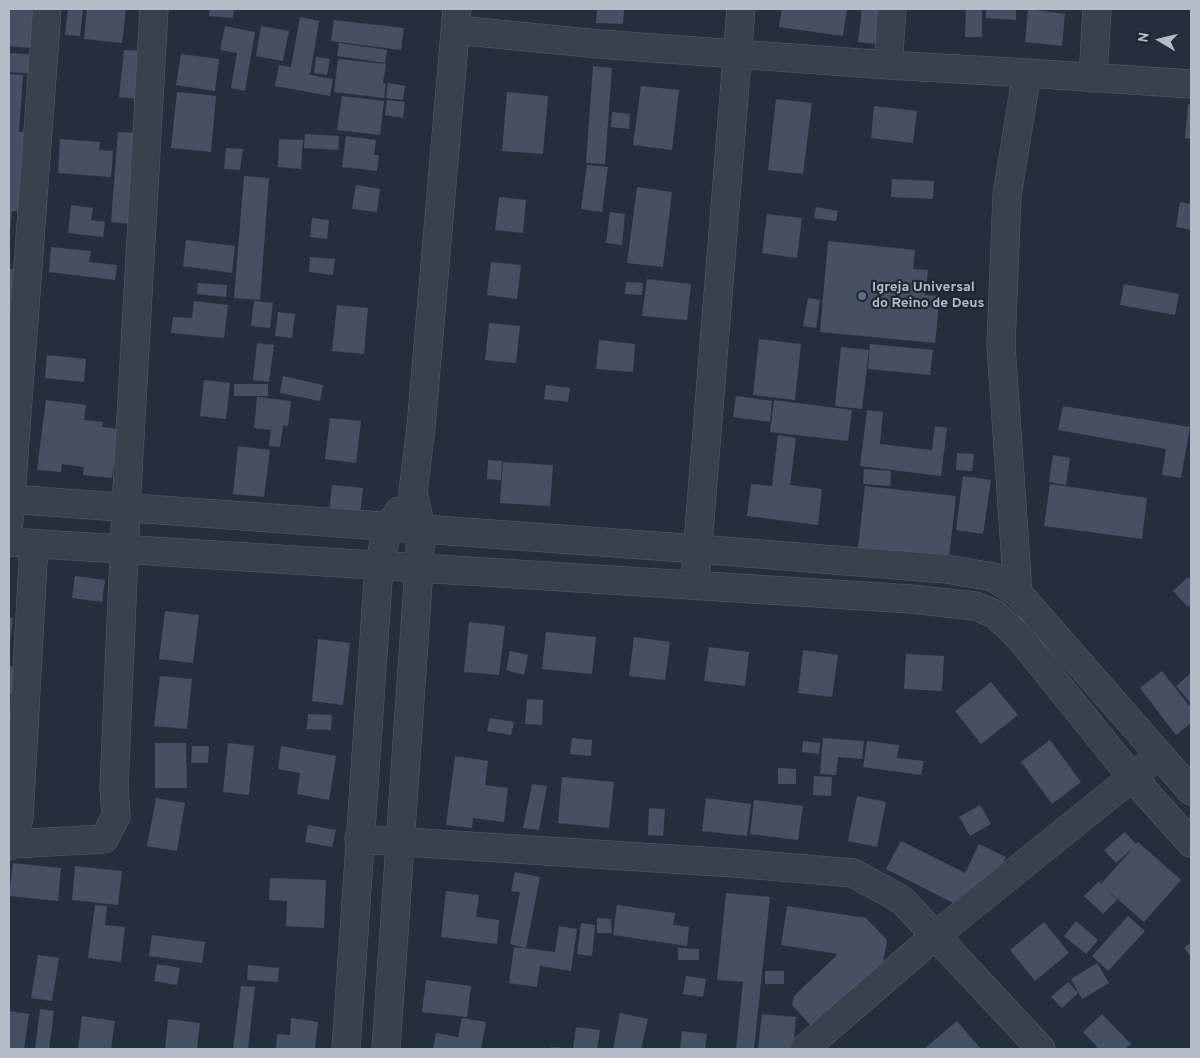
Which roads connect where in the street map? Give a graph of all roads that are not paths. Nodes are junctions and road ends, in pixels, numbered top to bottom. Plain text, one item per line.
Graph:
1 (47, 9) edge
2 (154, 9) edge
3 (741, 9) edge
4 (892, 9) edge
5 (1097, 9) edge
6 (456, 20) edge
7 (738, 54) junction
8 (888, 66) junction
9 (1027, 72) junction
10 (1093, 78) junction
11 (1191, 84) edge
12 (413, 492) junction
13 (10, 507) edge
14 (126, 508) junction
15 (388, 526) junction
16 (421, 528) junction
17 (22, 543) edge
18 (698, 549) junction
19 (125, 550) junction
20 (880, 564) junction
21 (379, 566) junction
22 (419, 568) junction
23 (694, 586) junction
24 (1018, 593) junction
25 (877, 598) junction
26 (1160, 755) junction
27 (1132, 777) junction
28 (1191, 791) edge
29 (359, 839) junction
30 (400, 842) junction
31 (1191, 843) edge
32 (10, 845) edge
33 (936, 935) junction
34 (346, 1049) edge
35 (386, 1049) edge
36 (804, 1049) edge
37 (1041, 1049) edge

1 - 13 street
2 - 14 street
3 - 7 street
4 - 8 street
5 - 10 street
6 - 7 street
6 - 12 street
7 - 8 street
7 - 18 street
8 - 9 street
9 - 10 street
9 - 24 street
10 - 11 street
12 - 15 street
12 - 16 street
13 - 14 street
14 - 15 street
14 - 19 street
15 - 16 street
15 - 21 street
16 - 18 street
16 - 22 street
17 - 19 street
17 - 32 street
18 - 20 street
18 - 23 street
19 - 21 street
19 - 32 street
20 - 24 street
20 - 25 street
21 - 22 street
21 - 29 street
22 - 23 street
22 - 30 street
23 - 25 street
24 - 26 street
25 - 27 street
26 - 27 street
26 - 28 street
27 - 31 street
27 - 33 street
29 - 30 street
29 - 34 street
30 - 33 street
30 - 35 street
33 - 36 street
33 - 37 street

